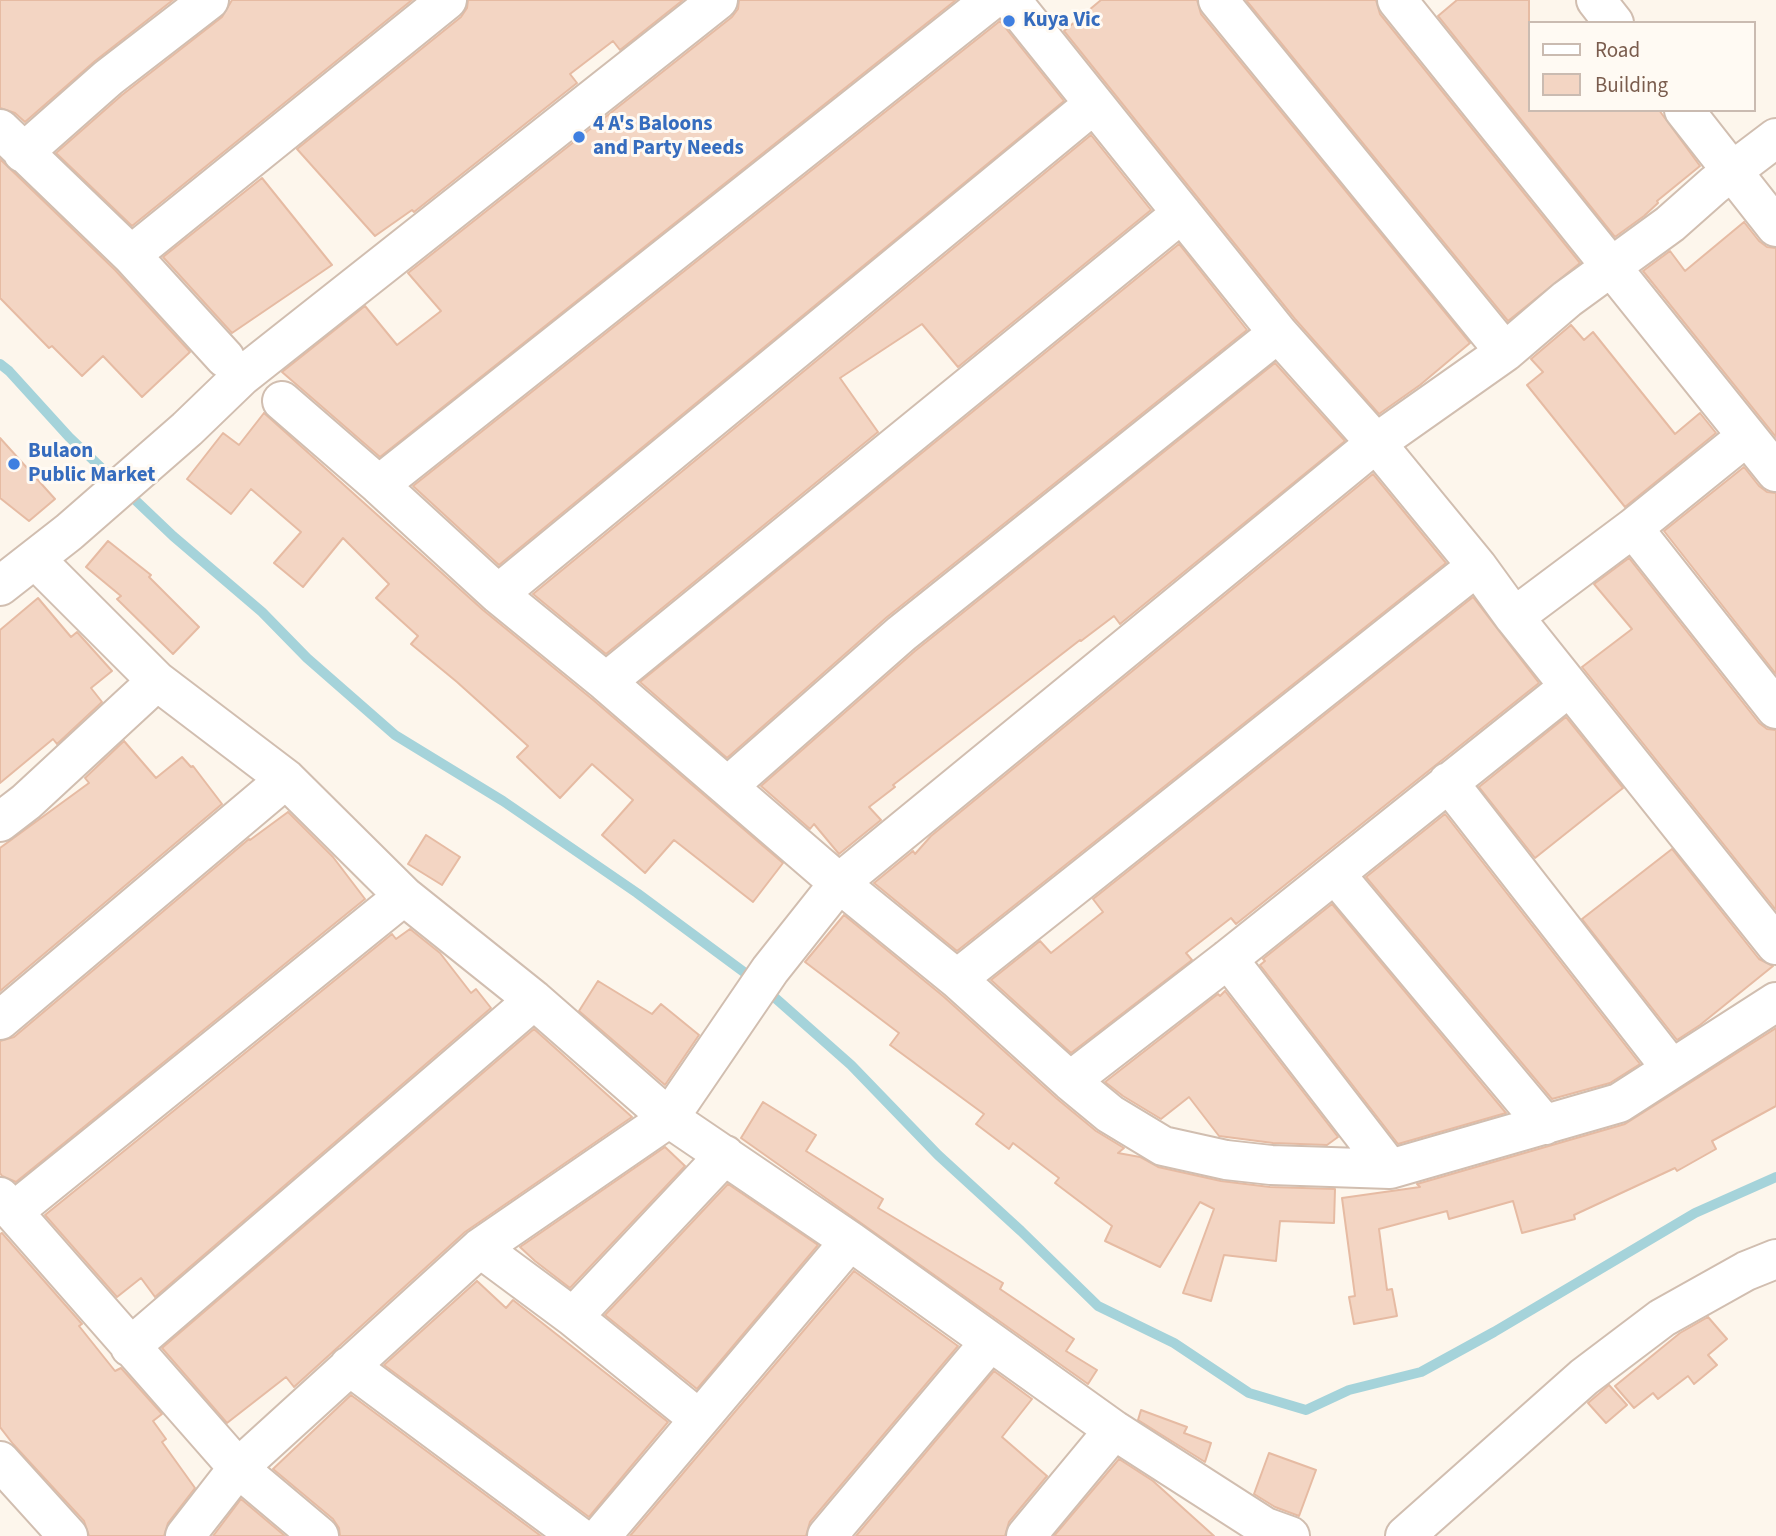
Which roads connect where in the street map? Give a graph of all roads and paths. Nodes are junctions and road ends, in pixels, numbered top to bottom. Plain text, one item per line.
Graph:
1 (209, 0) edge
2 (447, 0) edge
3 (718, 0) edge
4 (991, 0) edge
5 (1012, 0) edge
6 (1218, 0) edge
7 (1397, 0) edge
8 (1596, 0) edge
9 (1612, 21) edge
10 (1094, 104) junction
11 (1686, 112) edge
12 (1776, 138) edge
13 (12, 141) edge
14 (1733, 171) junction
15 (1182, 213) junction
16 (1776, 227) edge
17 (131, 255) junction
18 (1613, 267) junction
19 (1278, 334) junction
20 (1505, 352) junction
21 (225, 358) dead end
22 (282, 401) dead end
23 (1747, 436) junction
24 (1376, 443) junction
25 (1776, 472) edge
26 (379, 485) junction
27 (1633, 528) junction
28 (35, 559) junction
29 (1477, 566) junction
30 (0, 586) edge
31 (498, 594) junction
32 (1514, 617) junction
33 (157, 681) junction
34 (606, 682) junction
35 (1569, 687) junction
36 (1776, 709) edge
37 (286, 779) junction
38 (1448, 782) junction
39 (728, 786) junction
40 (0, 822) edge
41 (1335, 874) junction
42 (839, 883) junction
43 (404, 896) junction
44 (1776, 945) edge
45 (1228, 959) junction
46 (957, 979) junction
47 (534, 1000) junction
48 (1776, 1002) edge
49 (0, 1020) edge
50 (1671, 1068) junction
51 (1070, 1081) junction
52 (669, 1118) junction
53 (1545, 1125) junction
54 (726, 1155) junction
55 (1390, 1169) junction
56 (7, 1204) edge
57 (850, 1241) junction
58 (480, 1248) junction
59 (1776, 1259) edge
60 (573, 1317) junction
61 (990, 1342) junction
62 (130, 1347) junction
63 (349, 1367) junction
64 (699, 1419) junction
65 (1114, 1430) junction
66 (0, 1461) edge
67 (238, 1468) junction
68 (1271, 1533) edge
69 (68, 1536) edge
70 (185, 1536) edge
71 (319, 1536) edge
72 (578, 1536) edge
73 (601, 1536) edge
74 (827, 1536) edge
75 (1026, 1536) edge
76 (1405, 1536) edge

1 - 13 street
2 - 17 street
3 - 28 street
4 - 26 street
5 - 10 street
6 - 20 street
7 - 18 street
8 - 9 street
10 - 15 street
10 - 31 street
11 - 14 street
12 - 14 street
13 - 17 street
14 - 16 street
14 - 18 street
15 - 19 street
15 - 34 street
17 - 21 street
18 - 20 street
18 - 23 street
19 - 24 street
19 - 39 street
20 - 24 street
22 - 26 street
23 - 25 street
23 - 27 street
24 - 29 street
24 - 42 street
26 - 31 street
27 - 32 street
27 - 36 street
28 - 30 street
28 - 33 street
29 - 32 street
29 - 46 street
31 - 34 street
32 - 35 street
33 - 37 street
33 - 40 street
34 - 39 street
35 - 38 street
35 - 44 street
37 - 43 street
37 - 49 street
38 - 41 street
38 - 50 street
39 - 42 street
41 - 45 street
41 - 53 street
42 - 46 street
42 - 52 street
43 - 47 street
43 - 56 street
45 - 51 street
45 - 55 street
46 - 51 street
47 - 52 street
47 - 62 street
48 - 50 street
50 - 53 street
51 - 55 street
52 - 54 street
52 - 58 street
53 - 55 street
54 - 57 street
54 - 60 street
56 - 62 street
57 - 61 street
57 - 64 street
58 - 60 street
58 - 63 street
59 - 76 street
60 - 64 street
61 - 65 street
61 - 74 street
62 - 67 street
63 - 67 street
63 - 72 street
64 - 73 street
65 - 68 street
65 - 75 street
66 - 69 street
67 - 70 street
67 - 71 street

